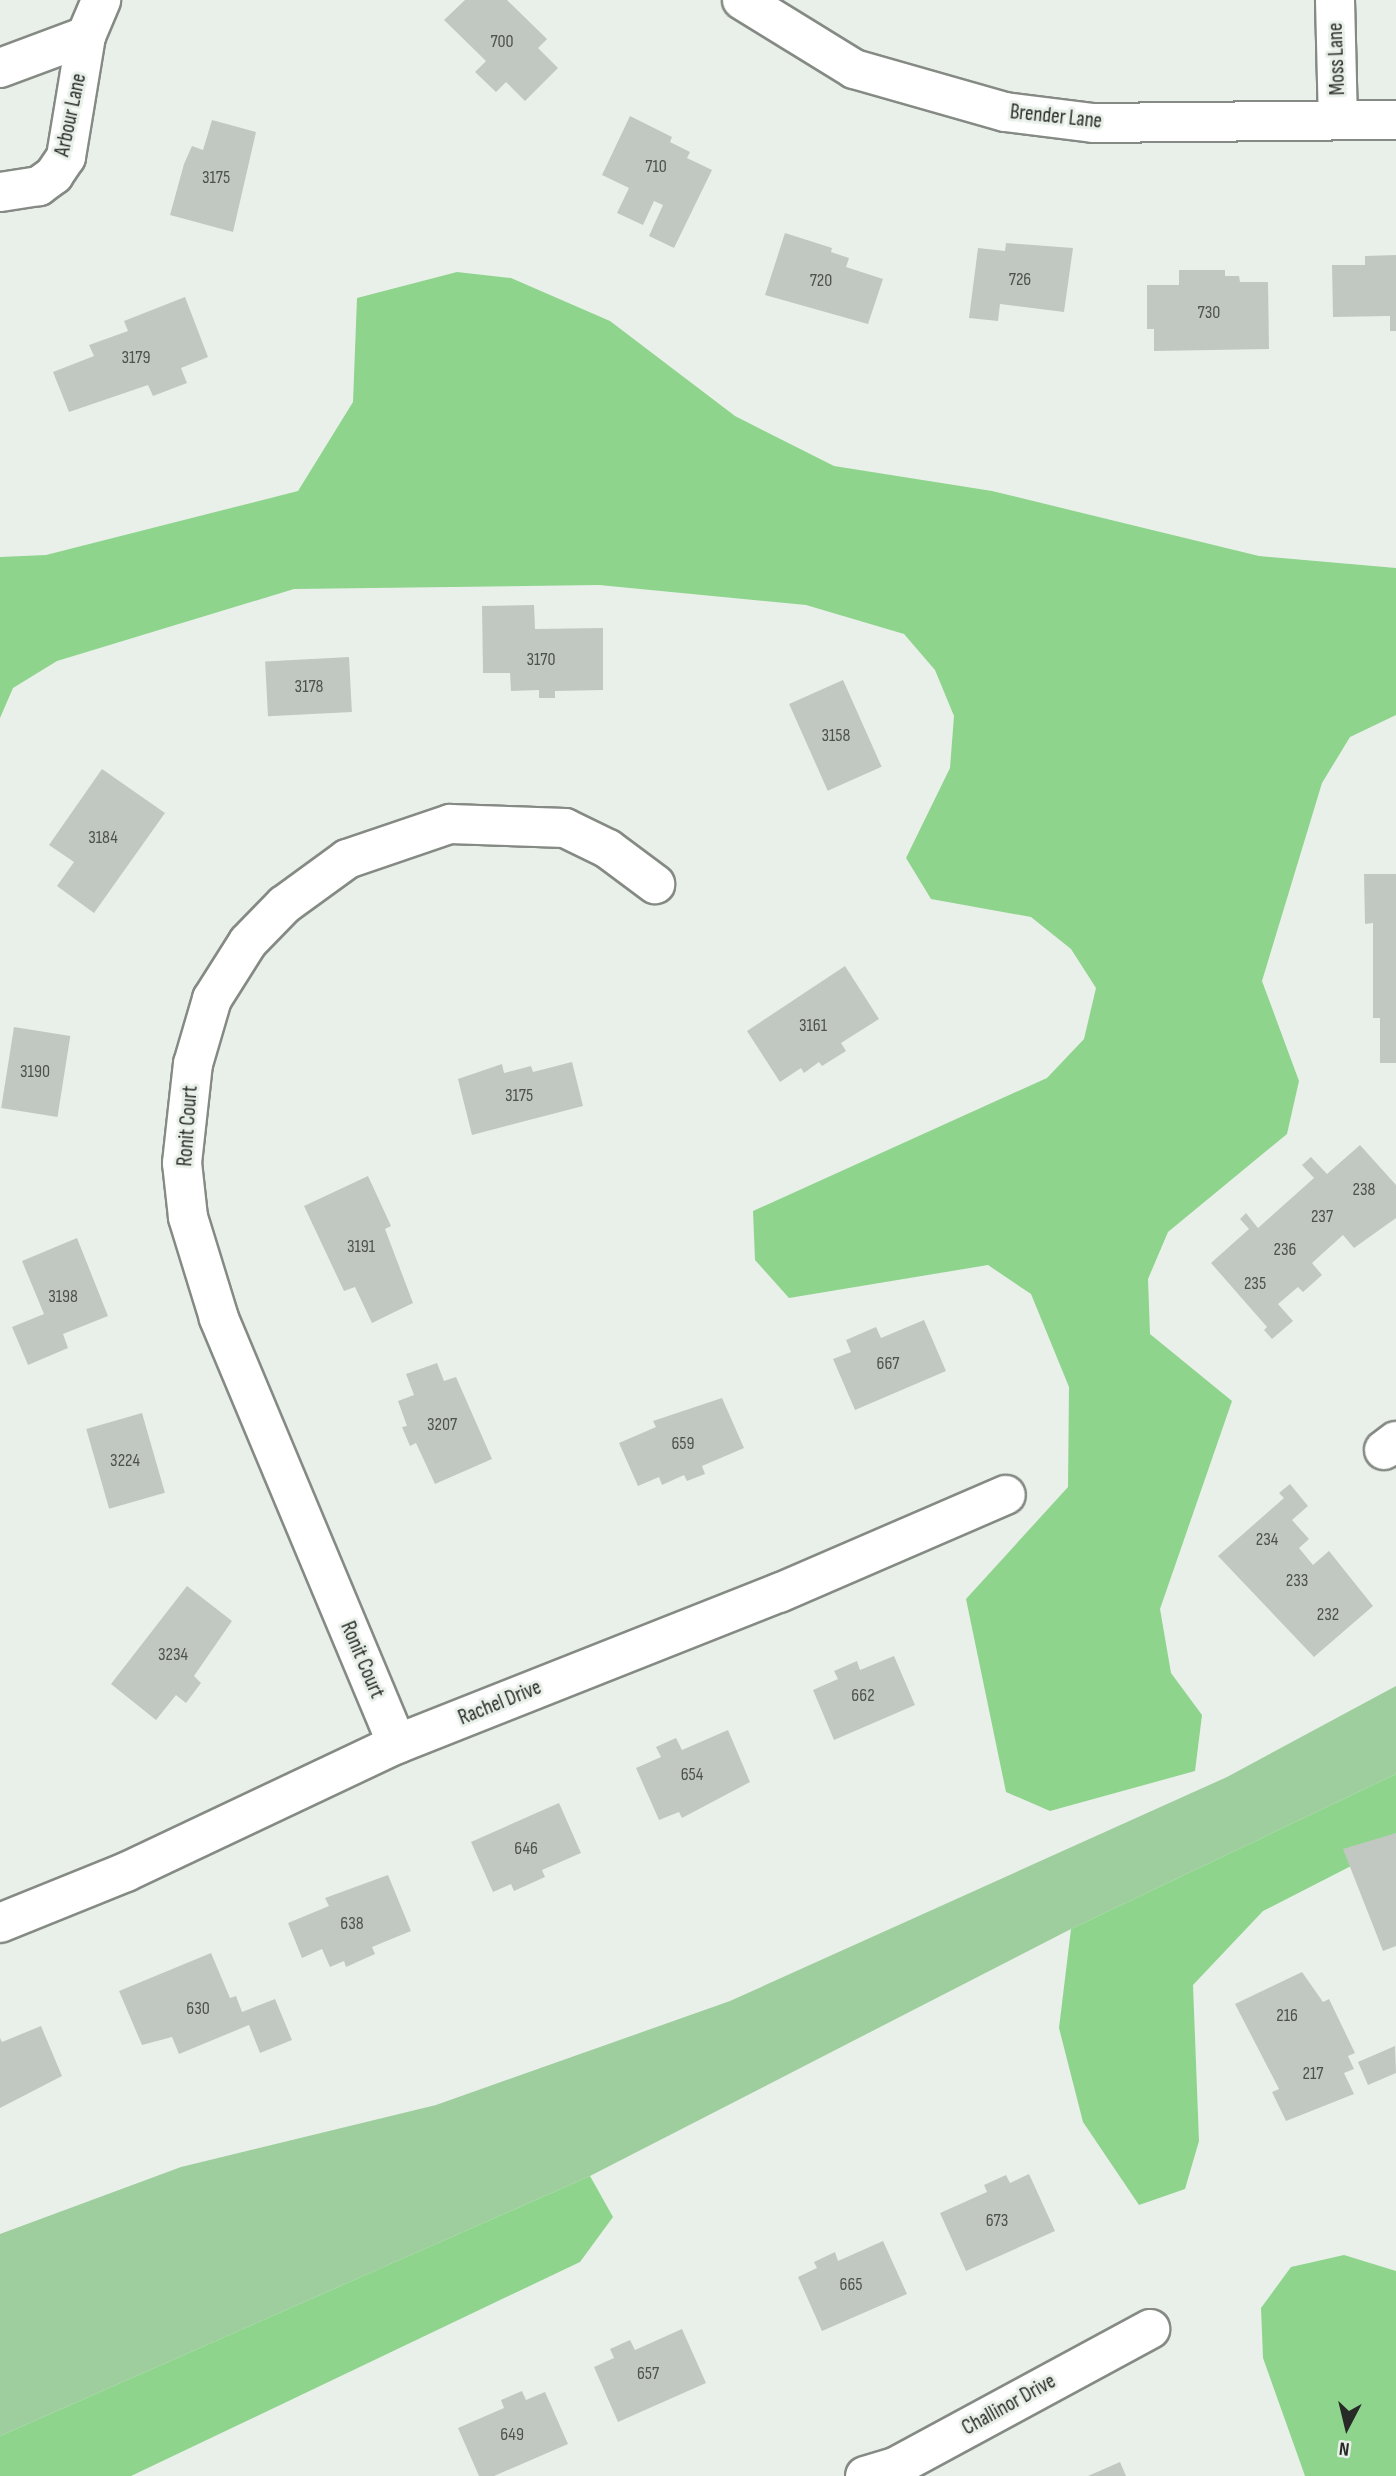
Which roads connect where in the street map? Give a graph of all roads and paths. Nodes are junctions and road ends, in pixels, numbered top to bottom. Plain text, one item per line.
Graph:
1 (101, 0) edge
2 (742, 0) edge
3 (1335, 0) edge
4 (86, 36) junction
5 (0, 68) edge
6 (1339, 119) junction
7 (1396, 120) edge
8 (0, 192) edge
9 (655, 884) dead end
10 (1006, 1496) dead end
11 (397, 1744) junction
12 (0, 1923) edge
13 (1150, 2329) dead end
14 (888, 2473) edge

1 - 4 street, Arbour Lane
2 - 6 street, Brender Lane
3 - 6 street, Moss Lane
4 - 5 street, Arbour Lane
4 - 8 street, Arbour Lane
6 - 7 street, Brender Lane
9 - 11 street, Ronit Court
10 - 11 street, Rachel Drive
11 - 12 street, Rachel Drive
13 - 14 street, Challinor Drive

